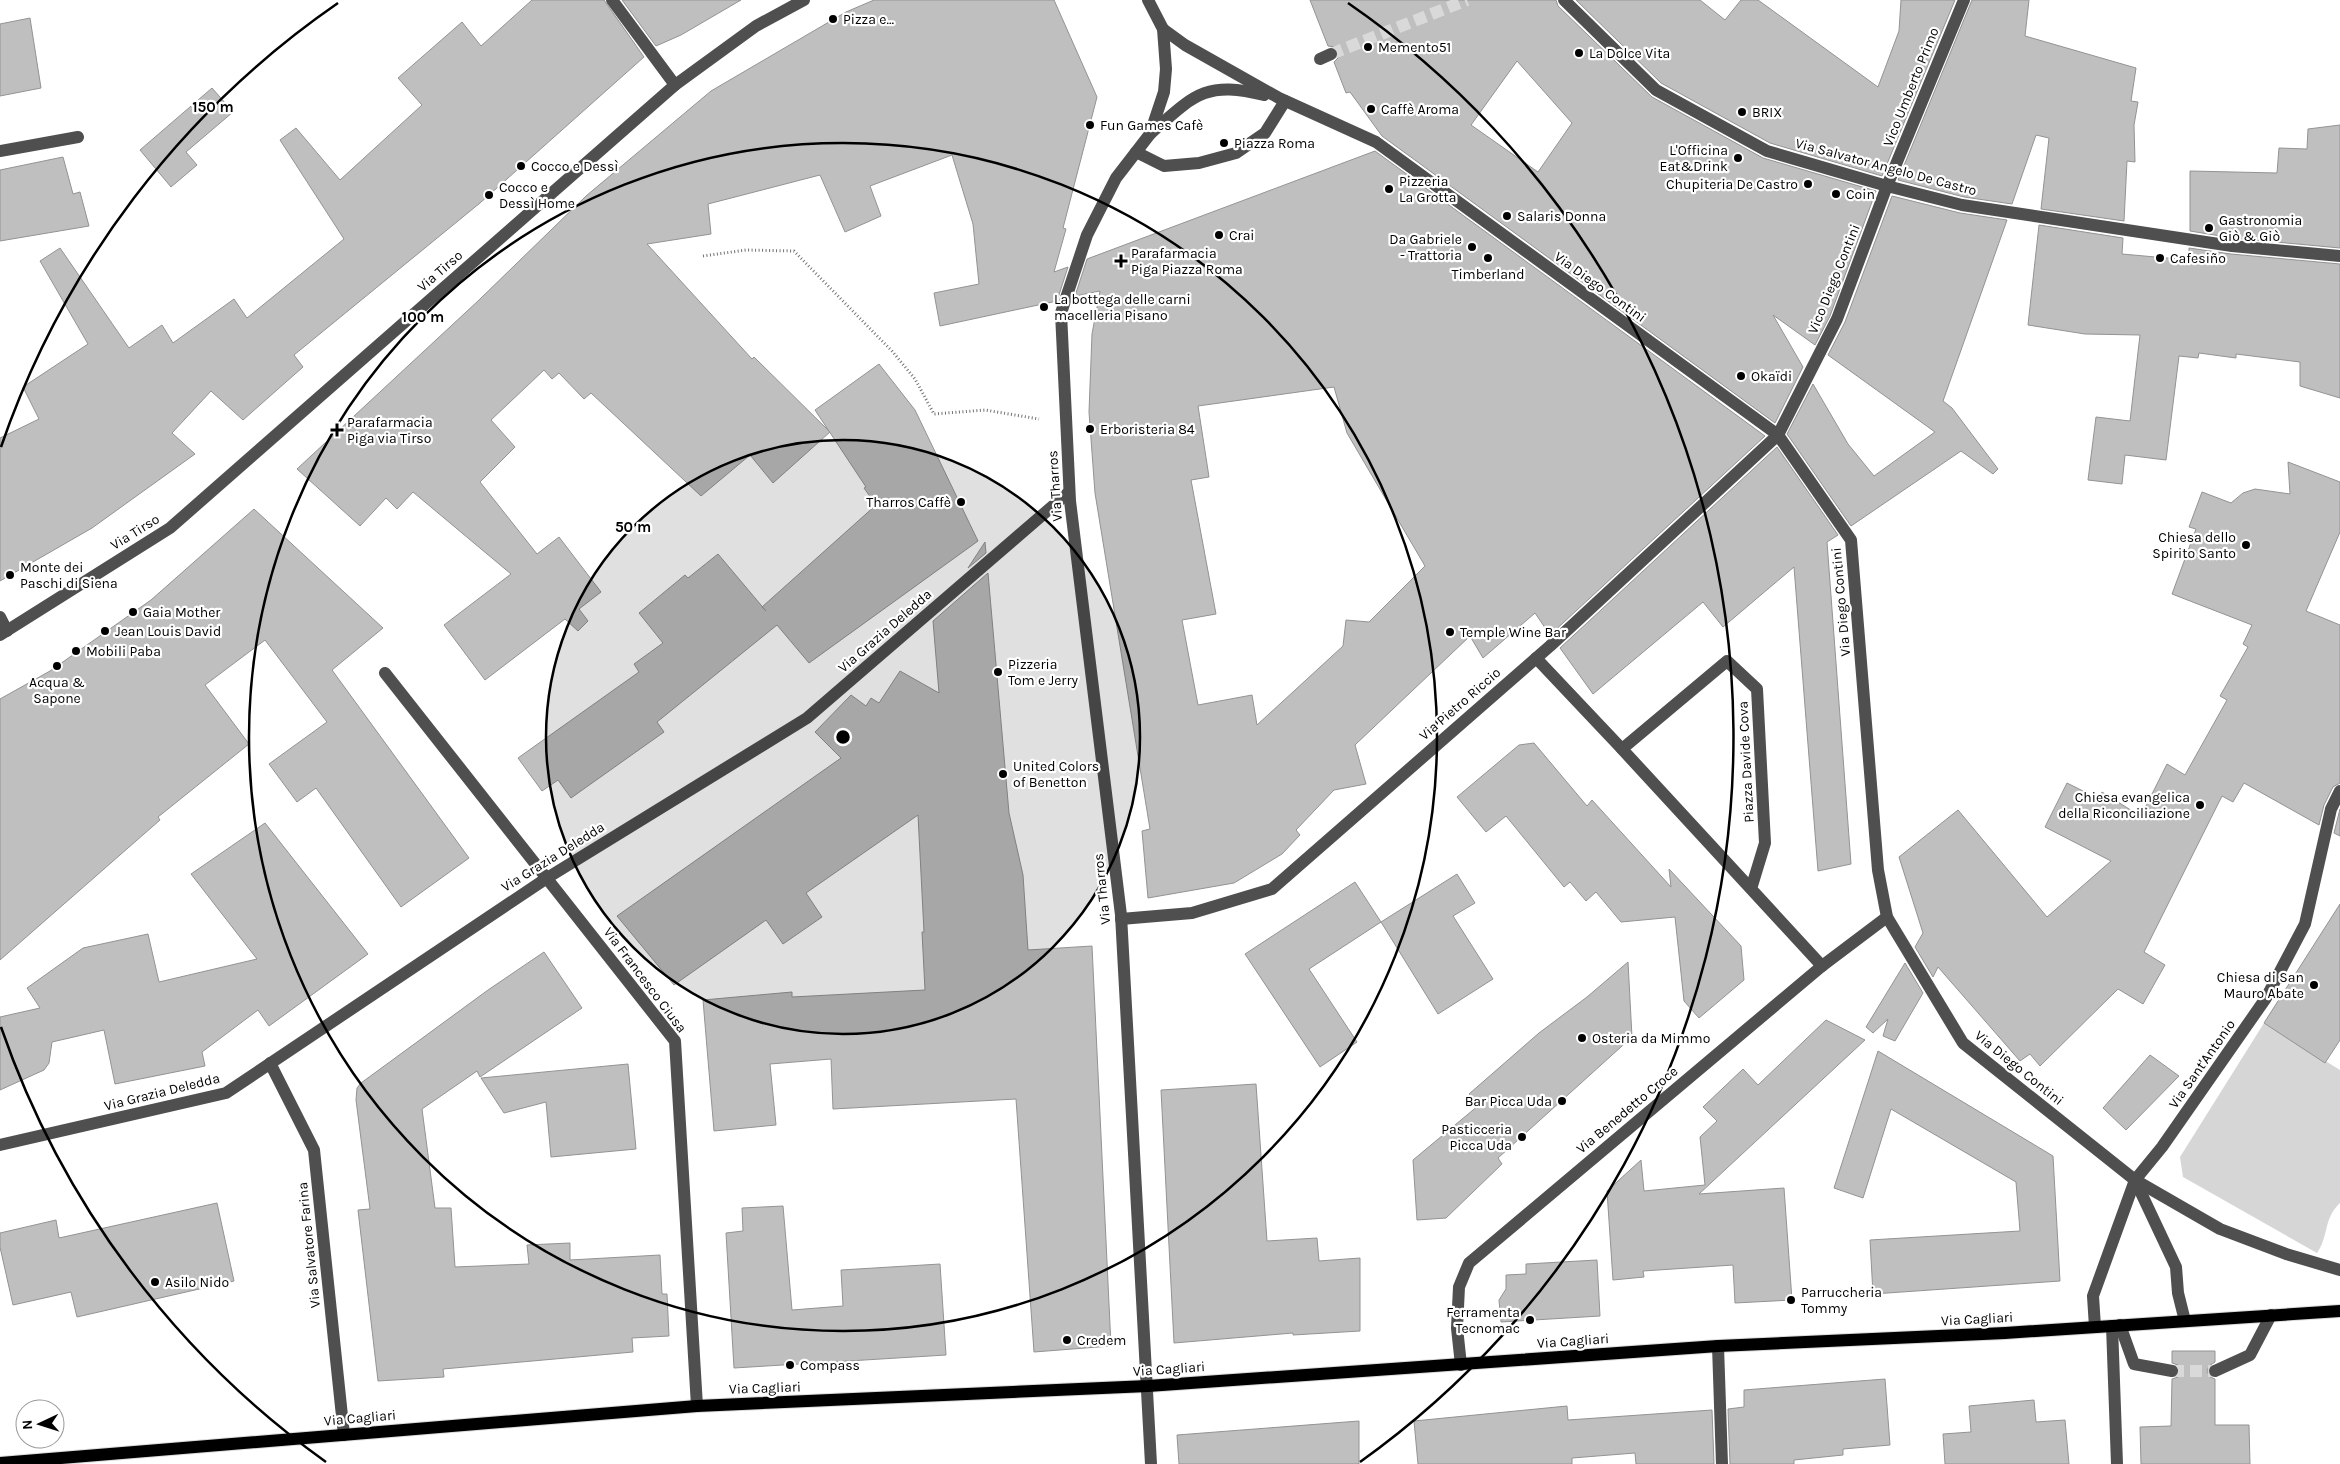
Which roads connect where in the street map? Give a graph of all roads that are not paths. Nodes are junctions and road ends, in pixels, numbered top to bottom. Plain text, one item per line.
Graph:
1 (612, 0) edge
2 (804, 0) edge
3 (1148, 0) edge
4 (1564, 0) edge
5 (1964, 0) edge
6 (1163, 28) junction
7 (675, 84) junction
8 (1282, 100) junction
9 (1150, 134) junction
10 (78, 137) dead end
11 (0, 150) edge
12 (1136, 152) junction
13 (1887, 186) junction
14 (2340, 256) edge
15 (1778, 434) junction
16 (1069, 492) junction
17 (0, 617) edge
18 (4, 633) edge
19 (1536, 658) junction
20 (385, 673) dead end
21 (1622, 750) junction
22 (2340, 791) edge
23 (547, 878) junction
24 (1751, 889) junction
25 (1887, 917) junction
26 (1121, 919) junction
27 (1822, 966) junction
28 (270, 1063) junction
29 (0, 1145) edge
30 (2135, 1180) junction
31 (2340, 1270) edge
32 (2340, 1311) edge
33 (2271, 1315) junction
34 (2185, 1321) junction
35 (2116, 1325) junction
36 (2095, 1327) junction
37 (1718, 1346) junction
38 (1461, 1364) junction
39 (2172, 1371) tunnel mouth
40 (2216, 1371) tunnel mouth
41 (1148, 1386) junction
42 (697, 1406) junction
43 (344, 1434) junction
44 (0, 1463) edge
45 (1151, 1464) edge
46 (1722, 1464) edge
47 (2117, 1464) edge

1 - 7 street
2 - 7 street, Via Tirso
3 - 6 street
4 - 13 street, Via Salvator Angelo De Castro
5 - 13 street, Vico Umberto Primo
6 - 8 street
6 - 9 street
7 - 18 street, Via Tirso
8 - 9 street
8 - 12 street
8 - 15 street, Via Diego Contini
9 - 12 street
10 - 11 street
12 - 16 street, Via Tharros
13 - 14 street, Via Salvator Angelo De Castro
13 - 15 street, Vico Diego Contini
15 - 19 street, Via Pietro Riccio
15 - 25 street, Via Diego Contini
16 - 23 street, Via Grazia Deledda
16 - 26 street, Via Tharros
17 - 18 street
19 - 21 street
19 - 26 street, Via Pietro Riccio
20 - 23 street, Via Francesco Ciusa
21 - 24 street
21 - 24 street, Piazza Davide Cova
22 - 30 street, Via Sant'Antonio
23 - 28 street, Via Grazia Deledda
23 - 42 street, Via Francesco Ciusa
24 - 27 street
25 - 27 street, Via Benedetto Croce
25 - 30 street, Via Diego Contini
26 - 41 street, Via Tharros
27 - 38 street, Via Benedetto Croce
28 - 29 street, Via Grazia Deledda
28 - 43 street, Via Salvatore Farina
30 - 31 street, Via Diego Contini
30 - 34 street
30 - 36 street, Via Sant'Antonio
32 - 33 main road, Via Cagliari
33 - 34 main road, Via Cagliari
33 - 40 street
34 - 35 main road, Via Cagliari
35 - 36 main road, Via Cagliari
35 - 39 street
35 - 47 street
36 - 37 main road, Via Cagliari
37 - 38 main road, Via Cagliari
37 - 46 street
38 - 41 main road, Via Cagliari
41 - 42 main road, Via Cagliari
41 - 45 street, Via Tharros
42 - 43 main road, Via Cagliari
43 - 44 main road, Via Cagliari

